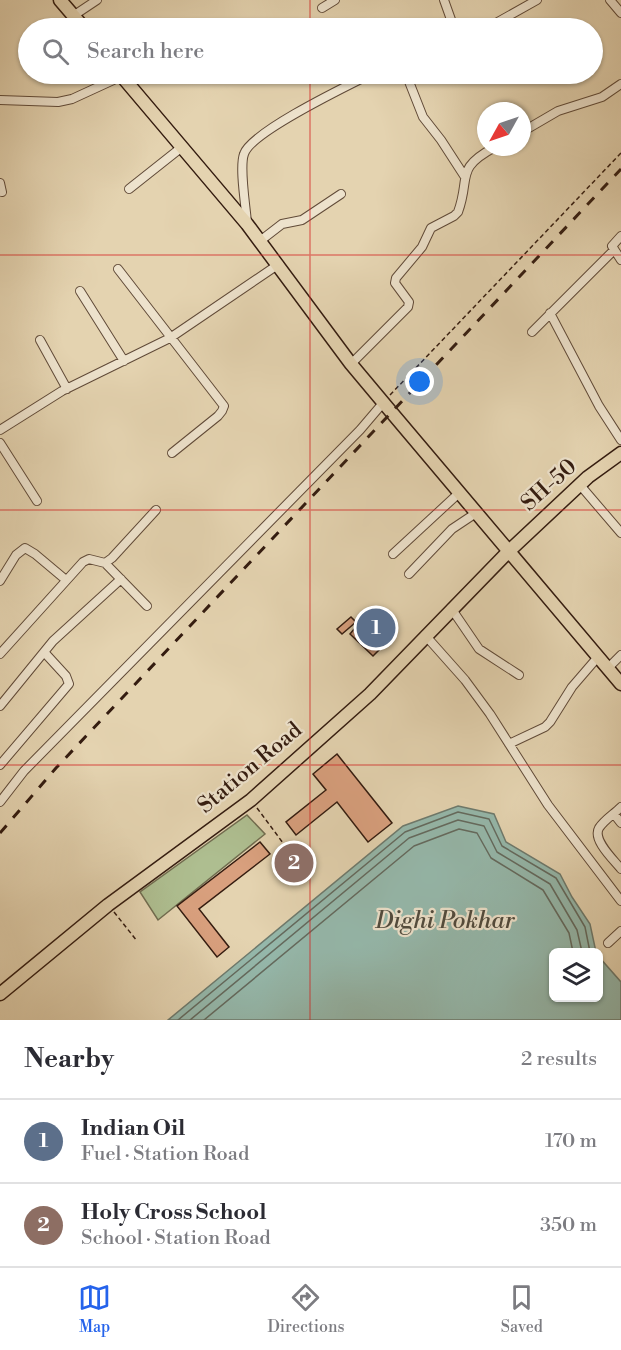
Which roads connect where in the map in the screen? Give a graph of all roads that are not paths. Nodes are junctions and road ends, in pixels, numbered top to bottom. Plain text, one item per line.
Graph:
1 (60, 0) edge
2 (97, 0) edge
3 (335, 0) edge
4 (444, 0) edge
5 (537, 0) edge
6 (610, 0) edge
7 (322, 8) dead end
8 (621, 13) edge
9 (74, 16) joint
10 (450, 18) edge
11 (505, 18) edge
12 (103, 84) edge
13 (130, 84) edge
14 (353, 84) edge
15 (410, 84) edge
16 (621, 84) edge
17 (0, 100) edge
18 (531, 127) edge
19 (182, 147) junction
20 (482, 156) edge
21 (465, 177) junction
22 (129, 189) dead end
23 (341, 194) dead end
24 (247, 224) junction
25 (621, 236) edge
26 (260, 241) junction
27 (614, 250) junction
28 (621, 260) edge
29 (279, 264) junction
30 (118, 269) dead end
31 (80, 291) dead end
32 (550, 313) junction
33 (532, 332) dead end
34 (170, 338) junction
35 (40, 340) dead end
36 (124, 361) junction
37 (351, 363) junction
38 (67, 389) junction
39 (383, 403) junction
40 (0, 430) edge
41 (621, 440) edge
42 (0, 443) edge
43 (172, 453) dead end
44 (621, 453) edge
45 (580, 484) junction
46 (459, 493) junction
47 (37, 501) dead end
48 (156, 510) dead end
49 (476, 513) junction
50 (621, 533) edge
51 (508, 552) junction
52 (393, 554) dead end
53 (105, 563) junction
54 (409, 574) dead end
55 (120, 579) junction
56 (66, 580) junction
57 (0, 581) edge
58 (147, 606) dead end
59 (451, 608) junction
60 (425, 635) junction
61 (44, 652) junction
62 (0, 654) edge
63 (621, 655) edge
64 (597, 658) junction
65 (607, 669) junction
66 (519, 675) dead end
67 (621, 684) edge
68 (0, 706) edge
69 (509, 744) junction
70 (0, 765) edge
71 (0, 802) edge
72 (621, 807) edge
73 (614, 814) junction
74 (621, 823) edge
75 (621, 870) edge
76 (621, 901) edge
77 (621, 932) edge
78 (608, 943) dead end
79 (0, 994) edge

1 - 9 main road
2 - 9 street
3 - 7 street
4 - 10 street
5 - 11 street
6 - 8 street
12 - 17 street
13 - 19 main road
14 - 24 street
15 - 21 street
16 - 18 street
19 - 22 street
19 - 24 main road
20 - 21 street
21 - 37 street
23 - 26 street
24 - 26 main road
25 - 27 street
26 - 29 main road
27 - 28 street
27 - 32 street
29 - 34 street
29 - 37 main road
30 - 34 street
31 - 36 street
32 - 33 street
32 - 41 street
34 - 36 street
34 - 43 street
35 - 38 street
36 - 38 street
37 - 39 main road
38 - 40 street
39 - 46 main road
39 - 71 street
42 - 47 street
44 - 45 main road, SH-50
45 - 50 street
45 - 51 main road, SH-50
46 - 49 main road
46 - 52 street
48 - 53 street
49 - 51 main road
49 - 54 street
51 - 59 main road, Station Road
51 - 64 main road
53 - 55 street
53 - 56 street
55 - 58 street
55 - 61 street
56 - 57 street
56 - 62 street
59 - 60 main road, Station Road
59 - 66 street
60 - 69 street
60 - 79 main road, Station Road
61 - 68 street
61 - 70 street
63 - 65 street
64 - 65 main road
64 - 69 street
65 - 67 main road
69 - 76 street
72 - 73 street
73 - 74 street
73 - 75 street
77 - 78 street

